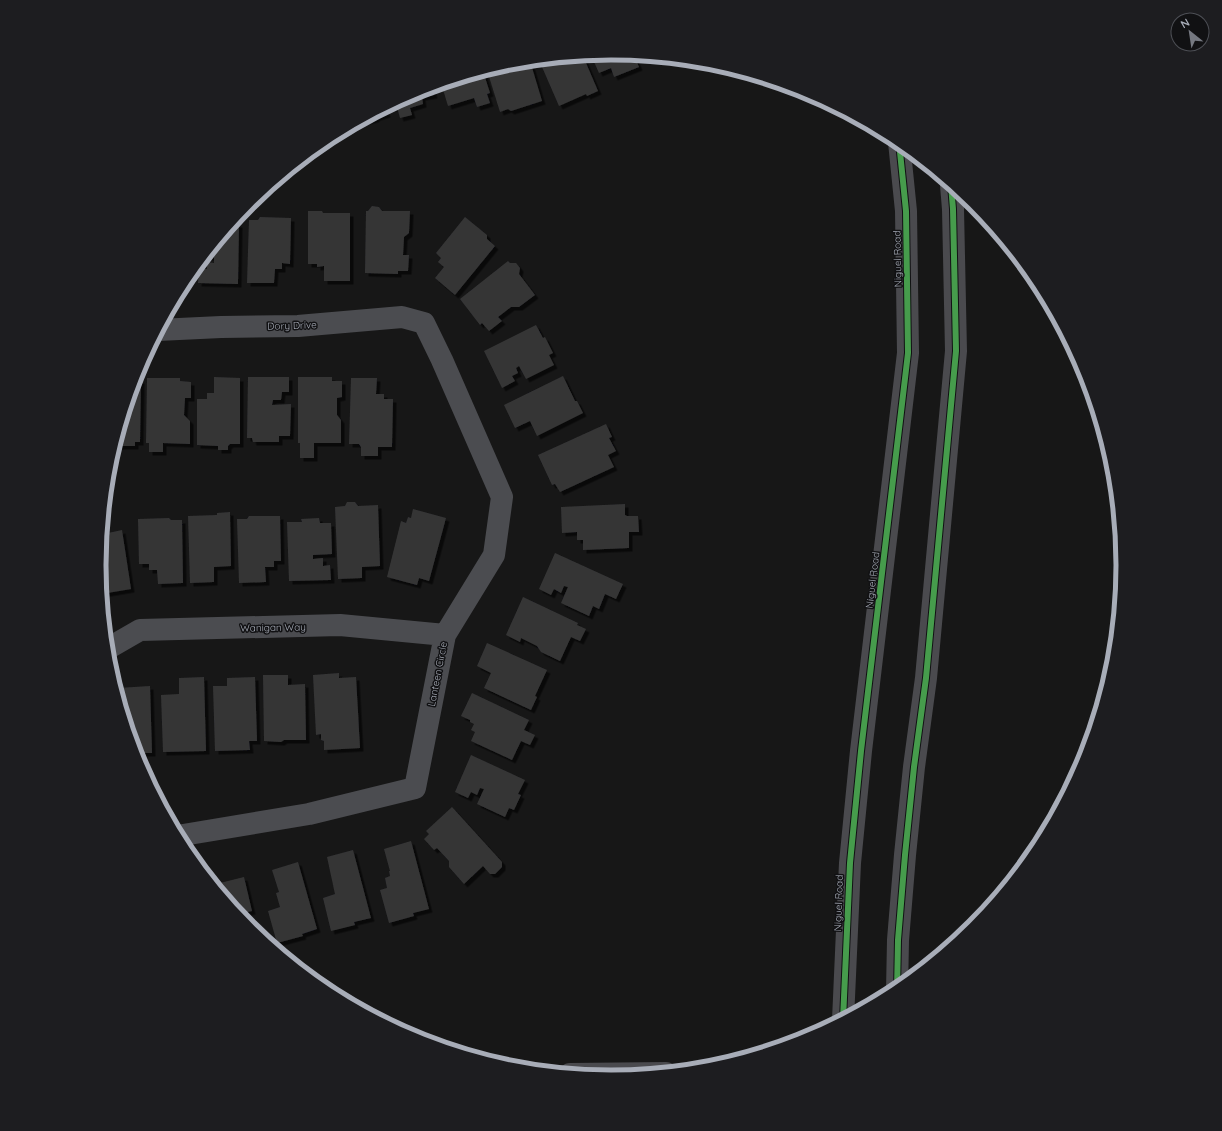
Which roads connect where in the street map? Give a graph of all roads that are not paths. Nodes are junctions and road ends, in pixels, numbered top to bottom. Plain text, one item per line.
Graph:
1 (900, 151) edge
2 (952, 192) edge
3 (424, 323) joint
4 (164, 330) edge
5 (444, 635) junction
6 (112, 646) edge
7 (184, 835) edge
8 (897, 982) edge
9 (843, 1014) edge

1 - 9 main road, Niguel Road
2 - 8 main road
3 - 4 street, Dory Drive
3 - 5 street, Lanteen Circle
5 - 6 street, Wanigan Way
5 - 7 street, Lanteen Circle

